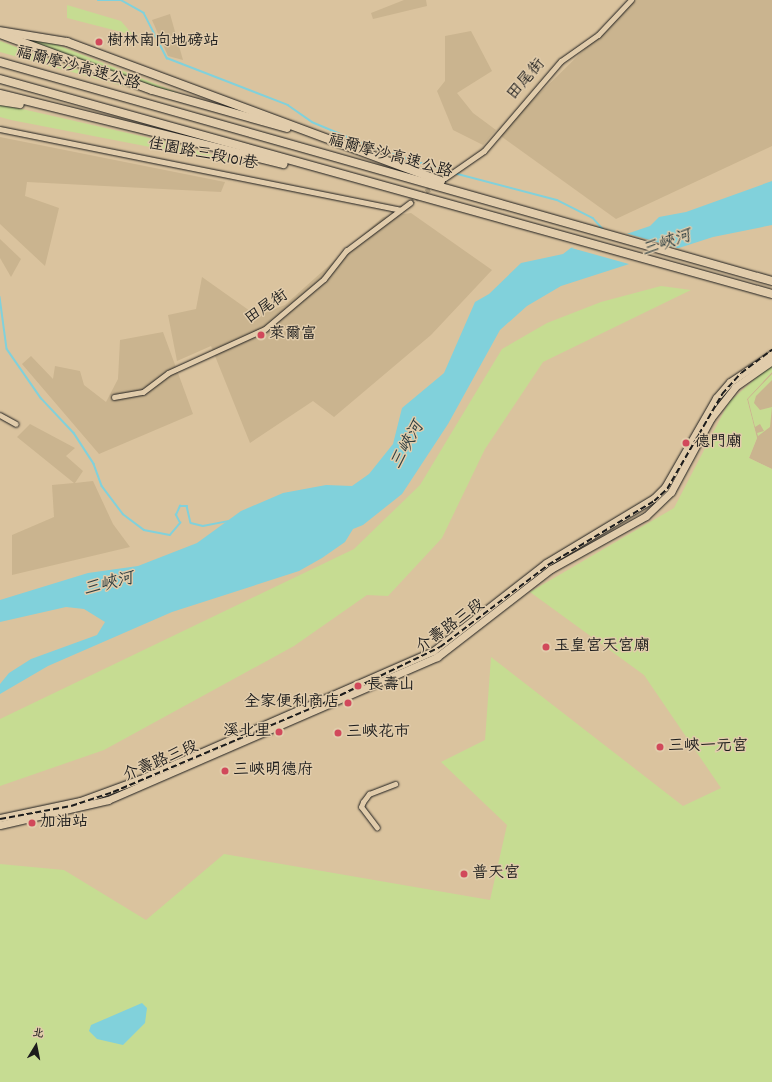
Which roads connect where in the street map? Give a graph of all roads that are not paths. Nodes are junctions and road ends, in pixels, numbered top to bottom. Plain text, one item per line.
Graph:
1 (631, 0) edge
2 (0, 31) edge
3 (0, 34) edge
4 (0, 62) edge
5 (0, 79) edge
6 (0, 94) edge
7 (0, 101) edge
8 (62, 112) junction
9 (0, 129) edge
10 (334, 141) junction
11 (317, 170) junction
12 (445, 178) dead end
13 (493, 200) junction
14 (410, 203) tunnel mouth
15 (400, 210) junction
16 (772, 281) edge
17 (772, 294) edge
18 (772, 354) edge
19 (772, 361) edge
20 (114, 397) dead end
21 (0, 415) edge
22 (16, 424) dead end
23 (395, 784) dead end
24 (0, 818) edge
25 (0, 825) edge
26 (377, 828) dead end

1 - 12 street, 田尾街
2 - 10 highway
3 - 10 highway
4 - 13 highway, 福爾摩沙高速公路
5 - 11 highway, 福爾摩沙高速公路
6 - 8 highway
7 - 8 highway
8 - 11 highway
9 - 15 street, 佳園路三段101巷
10 - 13 highway
11 - 17 highway, 福爾摩沙高速公路
13 - 16 highway, 福爾摩沙高速公路
14 - 15 street, 田尾街
15 - 20 street, 田尾街
18 - 24 main road, 介壽路三段
19 - 25 main road, 介壽路三段
21 - 22 street
23 - 26 street

